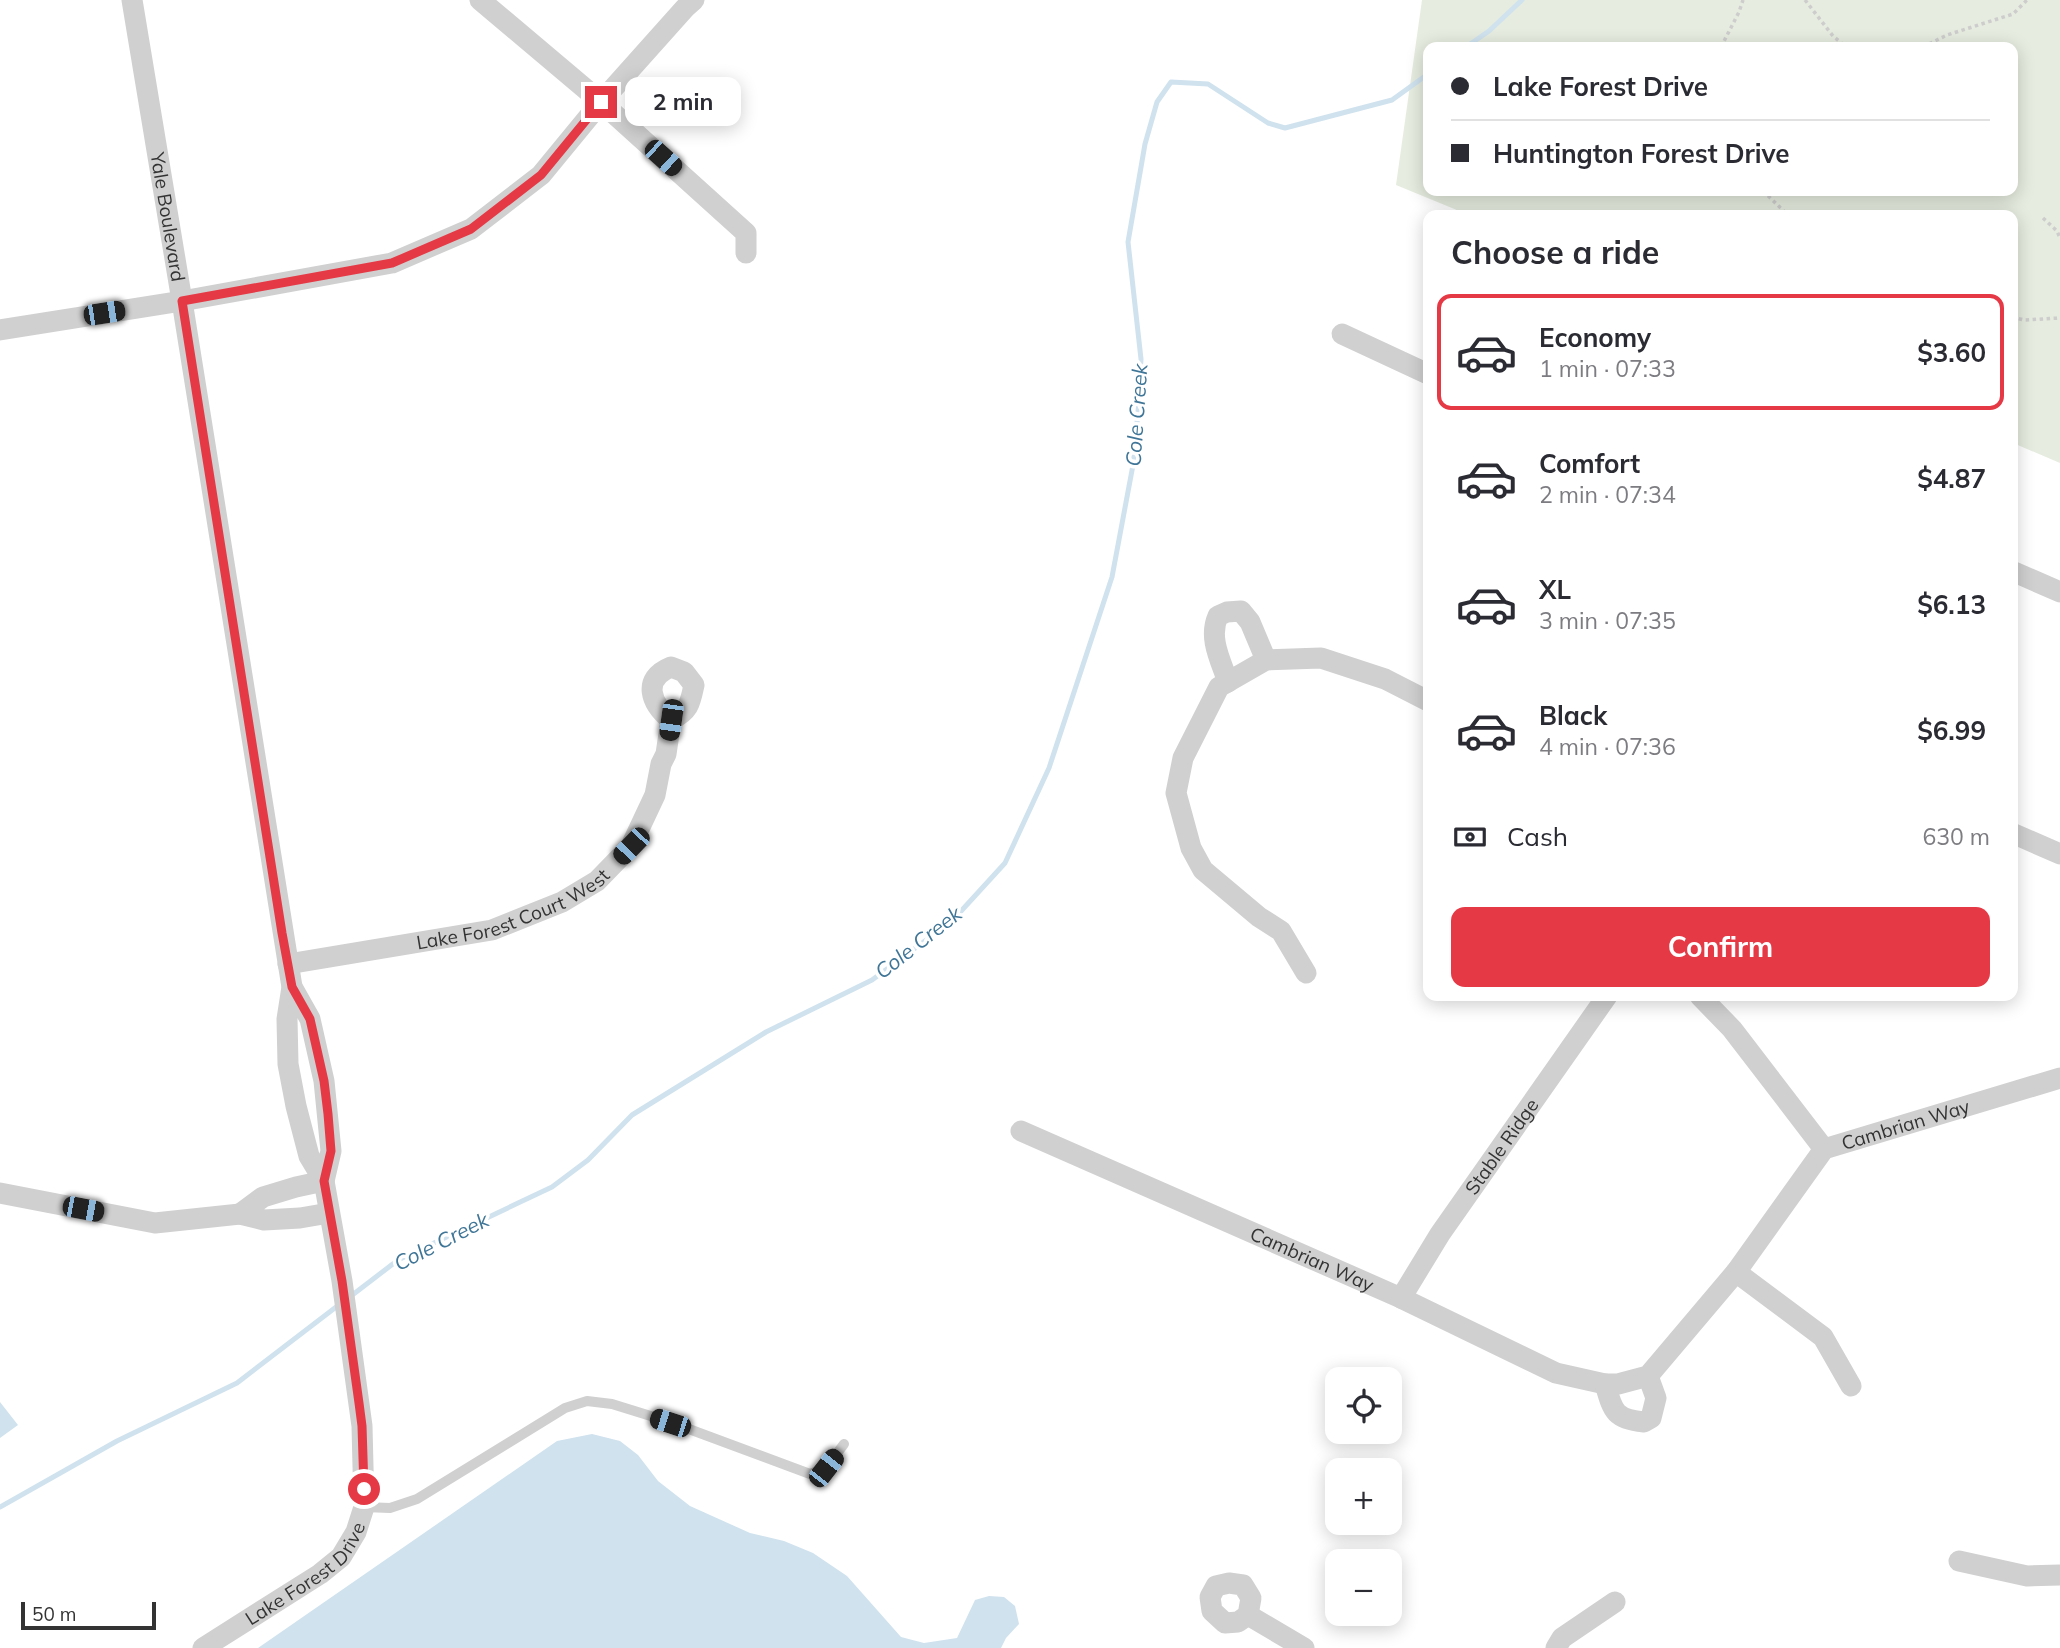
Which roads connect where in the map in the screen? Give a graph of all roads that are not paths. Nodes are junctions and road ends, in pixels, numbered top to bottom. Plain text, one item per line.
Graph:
1 (132, 0) edge
2 (480, 0) edge
3 (694, 0) edge
4 (601, 102) junction
5 (747, 253) dead end
6 (182, 301) junction
7 (0, 330) edge
8 (1342, 334) dead end
9 (1423, 372) edge
10 (2018, 574) edge
11 (2060, 592) edge
12 (1266, 660) junction
13 (1228, 682) junction
14 (1423, 698) edge
15 (671, 720) dead end
16 (2018, 836) edge
17 (2060, 854) edge
18 (282, 933) joint
19 (288, 964) junction
20 (1306, 973) dead end
21 (292, 987) junction
22 (1603, 1001) edge
23 (1705, 1001) edge
24 (2060, 1078) edge
25 (1021, 1131) dead end
26 (1824, 1149) junction
27 (324, 1181) junction
28 (0, 1193) edge
29 (329, 1213) junction
30 (240, 1214) junction
31 (1736, 1272) junction
32 (1401, 1298) junction
33 (1648, 1376) junction
34 (1605, 1384) junction
35 (1851, 1386) dead end
36 (844, 1444) dead end
37 (364, 1507) junction
38 (1959, 1561) dead end
39 (2060, 1575) edge
40 (1615, 1602) dead end
41 (1248, 1615) dead end
42 (203, 1648) edge
43 (1304, 1648) edge
44 (1556, 1648) edge

1 - 6 street, Yale Boulevard
2 - 4 street
3 - 4 street
4 - 5 street
4 - 6 street
6 - 7 street
6 - 18 street, Yale Boulevard
8 - 9 street
10 - 11 street
12 - 13 street
12 - 13 street
12 - 14 street
13 - 20 street
15 - 19 street, Lake Forest Court West
16 - 17 street
18 - 19 street, Lake Forest Drive
19 - 21 street, Lake Forest Drive
21 - 27 street, Lake Forest Drive
21 - 27 street, Lake Forest Drive
22 - 32 street, Stable Ridge
23 - 26 street
24 - 26 street, Cambrian Way
25 - 32 street, Cambrian Way
26 - 31 street, Cambrian Way
27 - 29 street, Lake Forest Drive
27 - 30 street
28 - 30 street
29 - 30 street
29 - 37 street, Lake Forest Drive
31 - 33 street, Cambrian Way
31 - 35 street
32 - 34 street, Cambrian Way
33 - 34 street, Cambrian Way
33 - 34 street
36 - 37 lane
37 - 42 street, Lake Forest Drive
38 - 39 street
40 - 44 street
41 - 43 street

